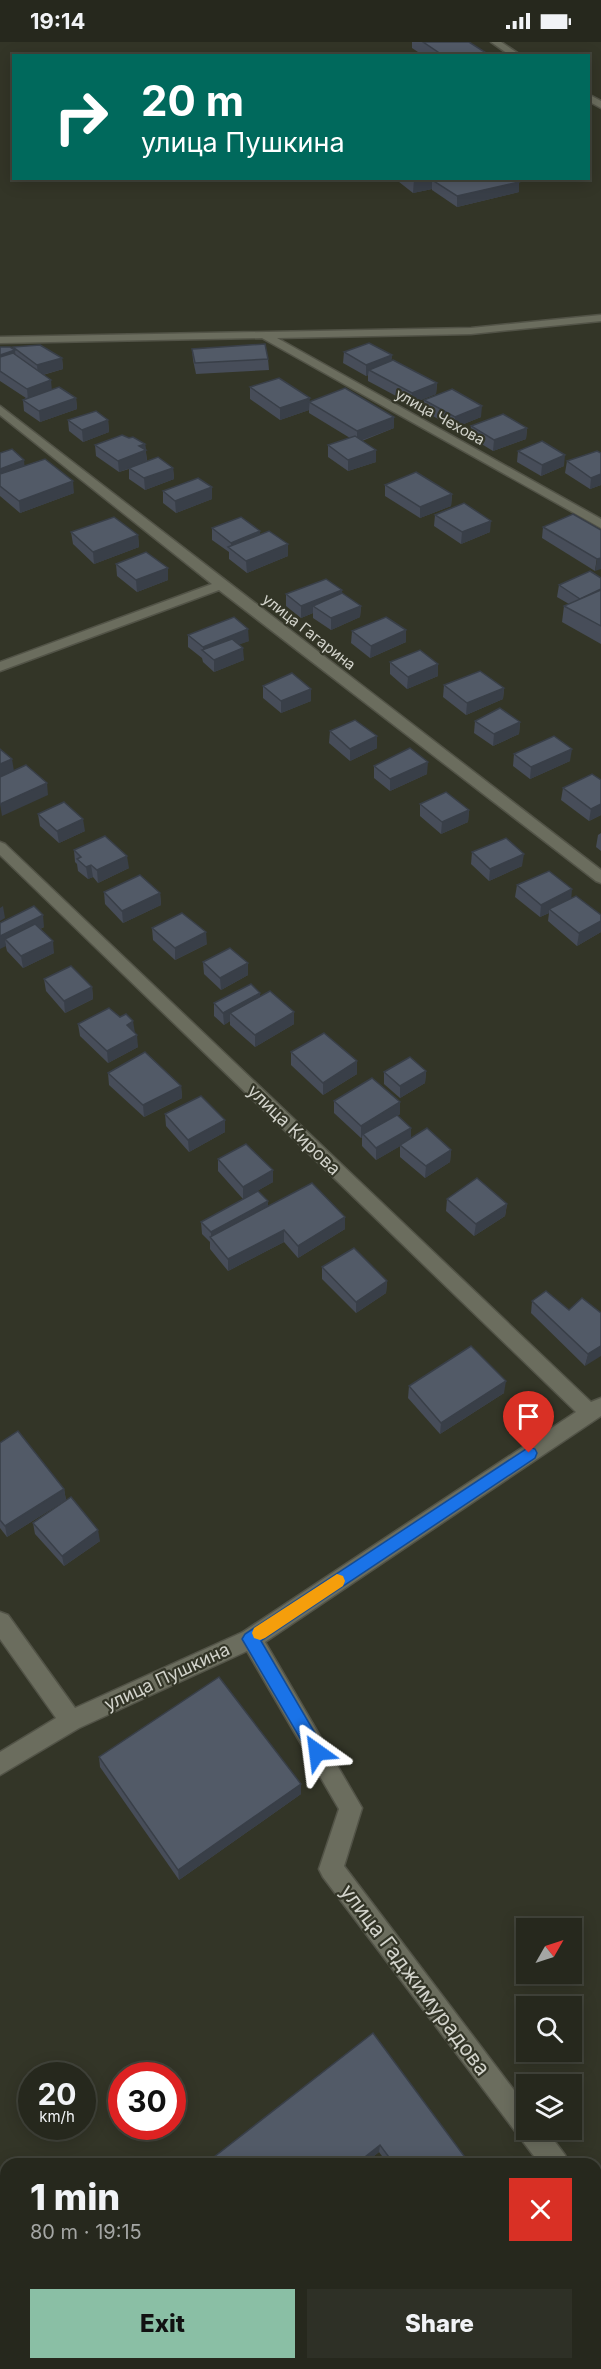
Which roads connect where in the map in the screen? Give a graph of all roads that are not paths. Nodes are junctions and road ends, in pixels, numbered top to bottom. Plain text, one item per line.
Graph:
1 (495, 42) edge
2 (515, 54) edge
3 (601, 318) edge
4 (264, 335) junction
5 (0, 339) edge
6 (0, 409) edge
7 (601, 524) edge
8 (221, 585) junction
9 (0, 667) edge
10 (0, 847) edge
11 (601, 878) edge
12 (595, 1410) edge
13 (0, 1622) edge
14 (250, 1639) junction
15 (71, 1721) junction
16 (0, 1764) edge
17 (516, 2113) edge
18 (538, 2140) edge
19 (551, 2158) edge

1 - 2 street
3 - 4 street
4 - 5 street
4 - 7 street, улица Чехова
6 - 8 street, улица Гагарина
8 - 9 street
8 - 11 street, улица Гагарина
10 - 12 street, улица Кирова
12 - 14 street, улица Пушкина
13 - 15 street
14 - 15 street, улица Пушкина
14 - 17 street, улица Гаджимурадова
15 - 16 street, улица Пушкина
18 - 19 street

